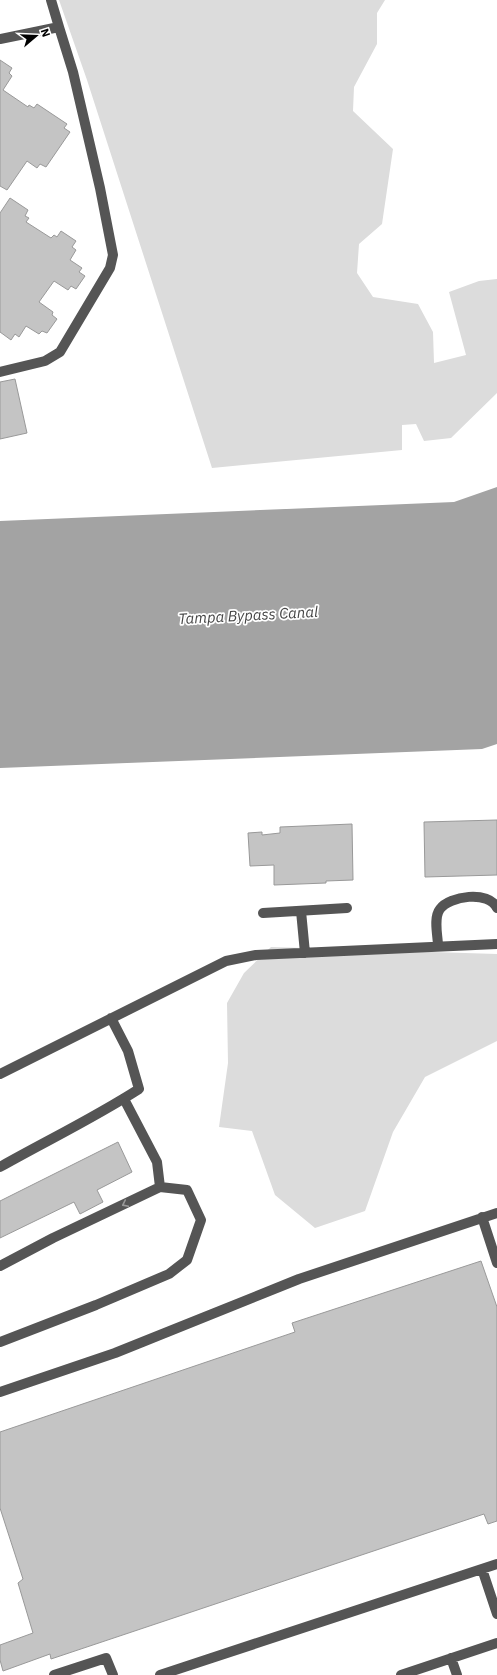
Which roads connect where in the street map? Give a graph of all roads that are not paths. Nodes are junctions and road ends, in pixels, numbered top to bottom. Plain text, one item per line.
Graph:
1 (51, 0) edge
2 (59, 27) junction
3 (0, 39) edge
4 (0, 372) edge
5 (347, 908) dead end
6 (497, 908) edge
7 (301, 911) junction
8 (263, 913) dead end
9 (497, 944) edge
10 (438, 946) junction
11 (305, 953) junction
12 (111, 1018) junction
13 (0, 1074) edge
14 (124, 1099) junction
15 (0, 1167) edge
16 (160, 1187) junction
17 (497, 1213) edge
18 (482, 1218) junction
19 (497, 1263) edge
20 (0, 1266) edge
21 (0, 1342) edge
22 (0, 1392) edge
23 (497, 1564) edge
24 (482, 1569) junction
25 (497, 1614) edge
26 (497, 1642) edge
27 (451, 1658) junction
28 (54, 1675) edge
29 (112, 1675) edge
30 (160, 1675) edge
31 (401, 1675) edge
32 (457, 1675) edge

1 - 2 street
2 - 3 street
2 - 4 street
5 - 7 street
6 - 10 street
7 - 8 street
7 - 11 street
9 - 10 street
10 - 11 street
11 - 12 street
12 - 13 street
12 - 14 street
14 - 15 street
14 - 16 street
16 -> 20 street
16 - 21 street
17 - 18 street
18 - 19 street
18 - 22 street
23 - 24 street
24 - 25 street
24 - 30 street
26 - 27 street
27 - 31 street
27 - 32 street
28 - 29 street

